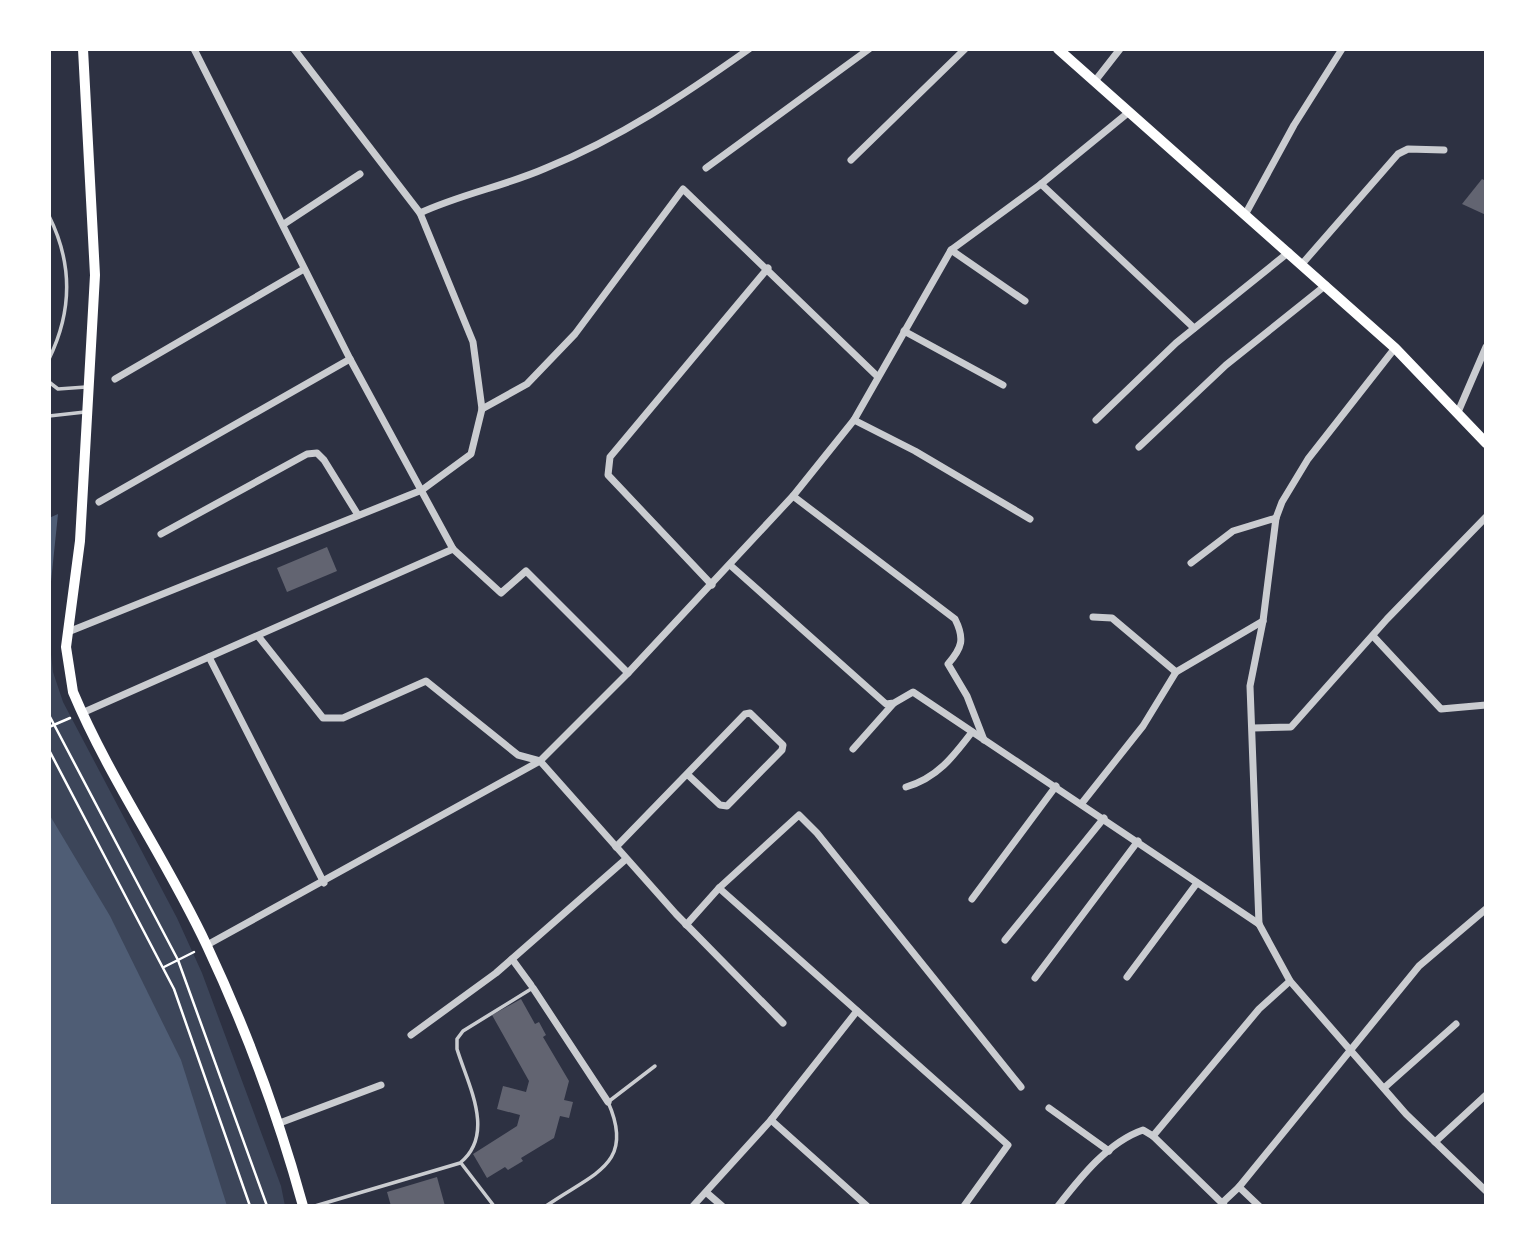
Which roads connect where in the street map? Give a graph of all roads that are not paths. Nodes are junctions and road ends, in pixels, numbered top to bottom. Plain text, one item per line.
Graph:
1 (83, 49) edge
2 (194, 49) edge
3 (294, 49) edge
4 (749, 49) edge
5 (869, 49) edge
6 (965, 49) edge
7 (1058, 49) edge
8 (1120, 49) edge
9 (1342, 49) edge
10 (1095, 81) junction
11 (1129, 111) junction
12 (1444, 150) dead end
13 (851, 160) dead end
14 (706, 168) dead end
15 (360, 174) dead end
16 (1041, 184) junction
17 (420, 213) junction
18 (1246, 213) junction
19 (49, 216) edge
20 (284, 224) junction
21 (951, 250) junction
22 (1289, 252) junction
23 (1302, 264) junction
24 (304, 268) junction
25 (768, 268) junction
26 (1326, 285) junction
27 (1025, 301) dead end
28 (1194, 328) junction
29 (904, 331) junction
30 (1486, 347) edge
31 (1395, 348) junction
32 (49, 359) edge
33 (350, 359) junction
34 (877, 376) junction
35 (115, 379) dead end
36 (49, 382) edge
37 (1003, 385) dead end
38 (89, 387) junction
39 (482, 409) junction
40 (88, 412) junction
41 (1458, 412) junction
42 (49, 416) edge
43 (854, 420) junction
44 (1096, 420) dead end
45 (1486, 443) edge
46 (1139, 447) dead end
47 (422, 490) junction
48 (793, 496) junction
49 (99, 502) dead end
50 (358, 515) junction
51 (1486, 517) edge
52 (1276, 518) junction
53 (1030, 519) dead end
54 (161, 534) dead end
55 (453, 549) junction
56 (1191, 563) dead end
57 (730, 565) junction
58 (712, 585) junction
59 (1093, 617) dead end
60 (1263, 621) junction
61 (68, 632) junction
62 (258, 636) junction
63 (1373, 636) junction
64 (209, 657) junction
65 (1176, 672) junction
66 (628, 673) junction
67 (894, 703) junction
68 (1486, 705) edge
69 (82, 713) junction
70 (1253, 728) junction
71 (972, 732) junction
72 (984, 740) junction
73 (853, 749) dead end
74 (540, 761) junction
75 (687, 774) junction
76 (1056, 786) junction
77 (906, 787) dead end
78 (1082, 803) junction
79 (1104, 818) junction
80 (1138, 841) junction
81 (616, 846) junction
82 (626, 859) junction
83 (324, 883) junction
84 (1197, 883) junction
85 (719, 888) junction
86 (972, 899) dead end
87 (1486, 909) edge
88 (1259, 924) junction
89 (686, 925) junction
90 (1005, 940) dead end
91 (207, 945) junction
92 (512, 959) junction
93 (1127, 977) dead end
94 (1035, 978) dead end
95 (1290, 981) junction
96 (532, 986) junction
97 (857, 1011) junction
98 (783, 1023) dead end
99 (1457, 1024) dead end
100 (411, 1035) dead end
101 (1351, 1050) junction
102 (655, 1066) dead end
103 (380, 1085) dead end
104 (1021, 1087) dead end
105 (1384, 1088) junction
106 (1486, 1095) edge
107 (608, 1102) junction
108 (1049, 1108) dead end
109 (771, 1121) junction
110 (277, 1124) junction
111 (1153, 1136) junction
112 (1435, 1142) junction
113 (1109, 1151) junction
114 (460, 1163) junction
115 (1239, 1187) junction
116 (1486, 1191) edge
117 (707, 1192) junction
118 (1223, 1204) edge
119 (303, 1206) edge
120 (315, 1206) edge
121 (494, 1206) edge
122 (546, 1206) edge
123 (693, 1206) edge
124 (722, 1206) edge
125 (867, 1206) edge
126 (964, 1206) edge
127 (1058, 1206) edge
128 (1259, 1206) edge

1 - 38 main road
2 - 20 street
3 - 17 street
4 - 17 street
5 - 14 street
6 - 13 street
7 - 10 main road
8 - 10 street
9 - 18 street
10 - 11 main road
11 - 16 street
11 - 18 main road
12 - 23 street
15 - 20 street
16 - 21 street
16 - 28 street
17 - 39 street
18 - 22 main road
19 - 32 lane
20 - 24 street
21 - 27 street
21 - 29 street
22 - 23 main road
22 - 28 street
23 - 26 main road
24 - 33 street
24 - 35 street
25 - 34 street
25 - 39 street
25 - 58 street
26 - 31 main road
26 - 46 street
28 - 44 street
29 - 34 street
29 - 37 street
30 - 41 street
31 - 41 main road
31 - 52 street
33 - 47 street
33 - 49 street
34 - 43 street
36 - 38 lane
38 - 40 main road
39 - 47 street
40 - 42 lane
40 - 61 main road
41 - 45 main road
43 - 48 street
43 - 53 street
47 - 50 street
47 - 55 street
48 - 57 street
48 - 72 street
50 - 54 street
50 - 61 street
51 - 63 street
52 - 56 street
52 - 60 street
55 - 62 street
55 - 66 street
57 - 58 street
57 - 67 street
58 - 66 street
59 - 65 street
60 - 65 street
60 - 70 street
61 - 69 main road
62 - 64 street
62 - 74 street
63 - 68 street
63 - 70 street
64 - 69 street
64 - 83 street
65 - 78 street
66 - 74 street
67 - 71 street
67 - 73 street
69 - 91 main road
70 - 88 street
71 - 72 street
71 - 77 street
72 - 76 street
74 - 81 street
74 - 83 street
75 - 75 street
75 - 81 street
76 - 78 street
76 - 86 street
78 - 79 street
79 - 80 street
79 - 90 street
80 - 84 street
80 - 94 street
81 - 82 street
82 - 89 street
82 - 92 street
83 - 91 street
84 - 88 street
84 - 93 street
85 - 89 street
85 - 97 street
85 - 104 street
87 - 101 street
88 - 95 street
89 - 98 street
91 - 110 main road
92 - 96 street
92 - 100 street
95 - 101 street
95 - 111 street
96 - 107 street
96 - 114 lane
97 - 109 street
97 - 126 street
99 - 105 street
101 - 105 street
101 - 115 street
102 - 107 lane
103 - 110 street
105 - 112 street
106 - 112 street
107 - 122 lane
108 - 113 street
109 - 117 street
109 - 125 street
110 - 119 main road
111 - 113 street
111 - 118 street
112 - 116 street
113 - 127 street
114 - 120 lane
114 - 121 lane
115 - 118 street
115 - 128 street
117 - 123 street
117 - 124 street

